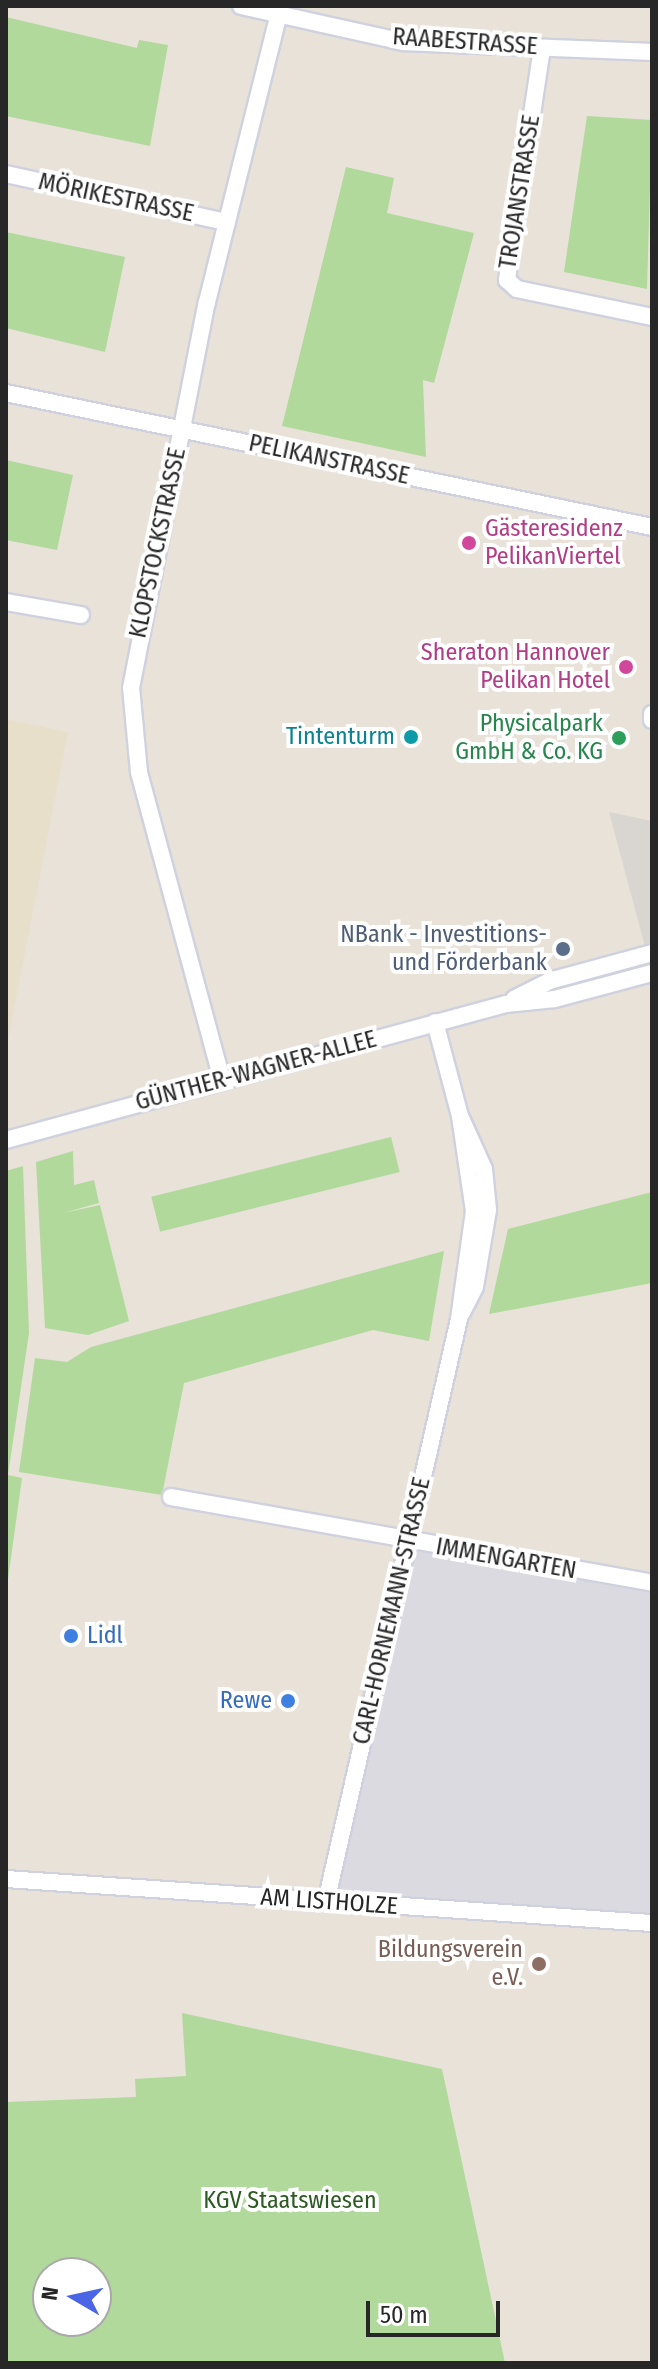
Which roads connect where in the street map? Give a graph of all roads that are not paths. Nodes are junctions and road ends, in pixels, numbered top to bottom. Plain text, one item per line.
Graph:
1 (241, 6) edge
2 (280, 10) edge
3 (542, 48) junction
4 (652, 52) edge
5 (6, 174) edge
6 (227, 222) junction
7 (652, 317) edge
8 (6, 393) edge
9 (181, 430) junction
10 (652, 527) edge
11 (6, 602) edge
12 (81, 615) dead end
13 (652, 953) edge
14 (652, 973) edge
15 (506, 1004) junction
16 (435, 1022) junction
17 (222, 1080) junction
18 (6, 1140) edge
19 (171, 1497) dead end
20 (409, 1543) junction
21 (652, 1583) edge
22 (6, 1879) edge
23 (326, 1902) junction
24 (652, 1923) edge

1 - 2 street, RAABESTRASSE
2 - 3 street, RAABESTRASSE
2 - 6 street, KLOPSTOCKSTRASSE
3 - 4 street, RAABESTRASSE
3 - 7 street, TROJANSTRASSE
5 - 6 street, MÖRIKESTRASSE
6 - 9 street, KLOPSTOCKSTRASSE
8 - 9 street, PELIKANSTRASSE
9 - 10 street, PELIKANSTRASSE
9 - 17 street, KLOPSTOCKSTRASSE
11 - 12 street
13 - 15 street, GÜNTHER-WAGNER-ALLEE
14 - 15 street, GÜNTHER-WAGNER-ALLEE
15 - 16 street, GÜNTHER-WAGNER-ALLEE
16 - 17 street, GÜNTHER-WAGNER-ALLEE
16 - 20 street, CARL-HORNEMANN-STRASSE
17 - 18 street, GÜNTHER-WAGNER-ALLEE
19 - 20 street, IMMENGARTEN
20 - 21 street, IMMENGARTEN
20 - 23 street, CARL-HORNEMANN-STRASSE
22 - 23 street, AM LISTHOLZE
23 - 24 street, AM LISTHOLZE

